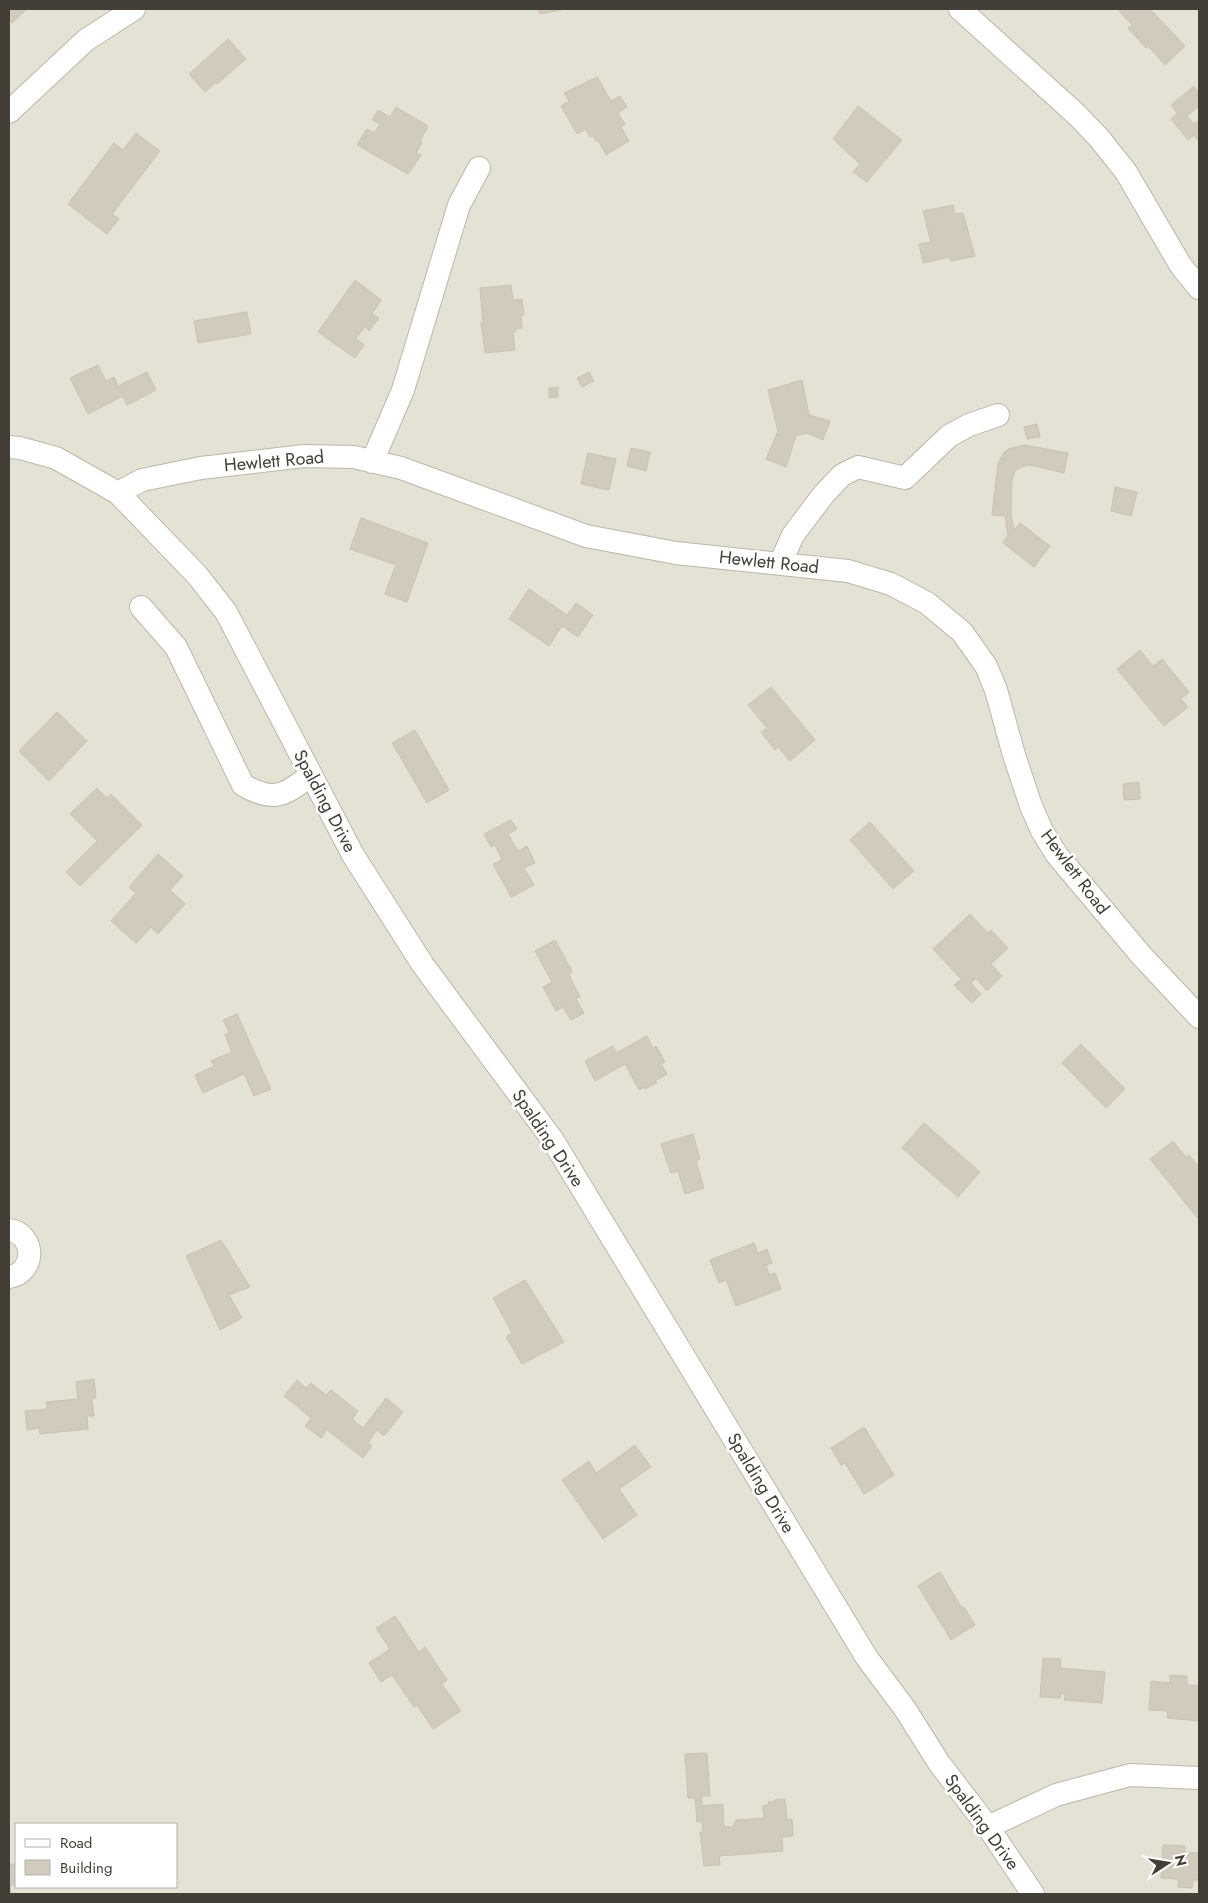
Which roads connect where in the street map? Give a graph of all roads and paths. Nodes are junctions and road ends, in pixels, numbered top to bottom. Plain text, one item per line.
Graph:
1 (134, 9) edge
2 (960, 9) edge
3 (9, 112) edge
4 (479, 168) dead end
5 (1199, 288) edge
6 (998, 416) dead end
7 (9, 447) edge
8 (372, 462) junction
9 (118, 493) junction
10 (780, 564) junction
11 (141, 607) dead end
12 (312, 775) junction
13 (1199, 1017) edge
14 (9, 1230) edge
15 (9, 1277) edge
16 (1199, 1778) edge
17 (988, 1828) junction
18 (1033, 1894) edge

1 - 3 street
2 - 5 street
4 - 8 street
6 - 10 street
7 - 9 street, Spalding Drive
8 - 9 street, Hewlett Road
8 - 10 street, Hewlett Road
9 - 12 street, Spalding Drive
10 - 13 street, Hewlett Road
11 - 12 street
12 - 17 street, Spalding Drive
14 - 15 street
16 - 17 street
17 - 18 street, Spalding Drive

